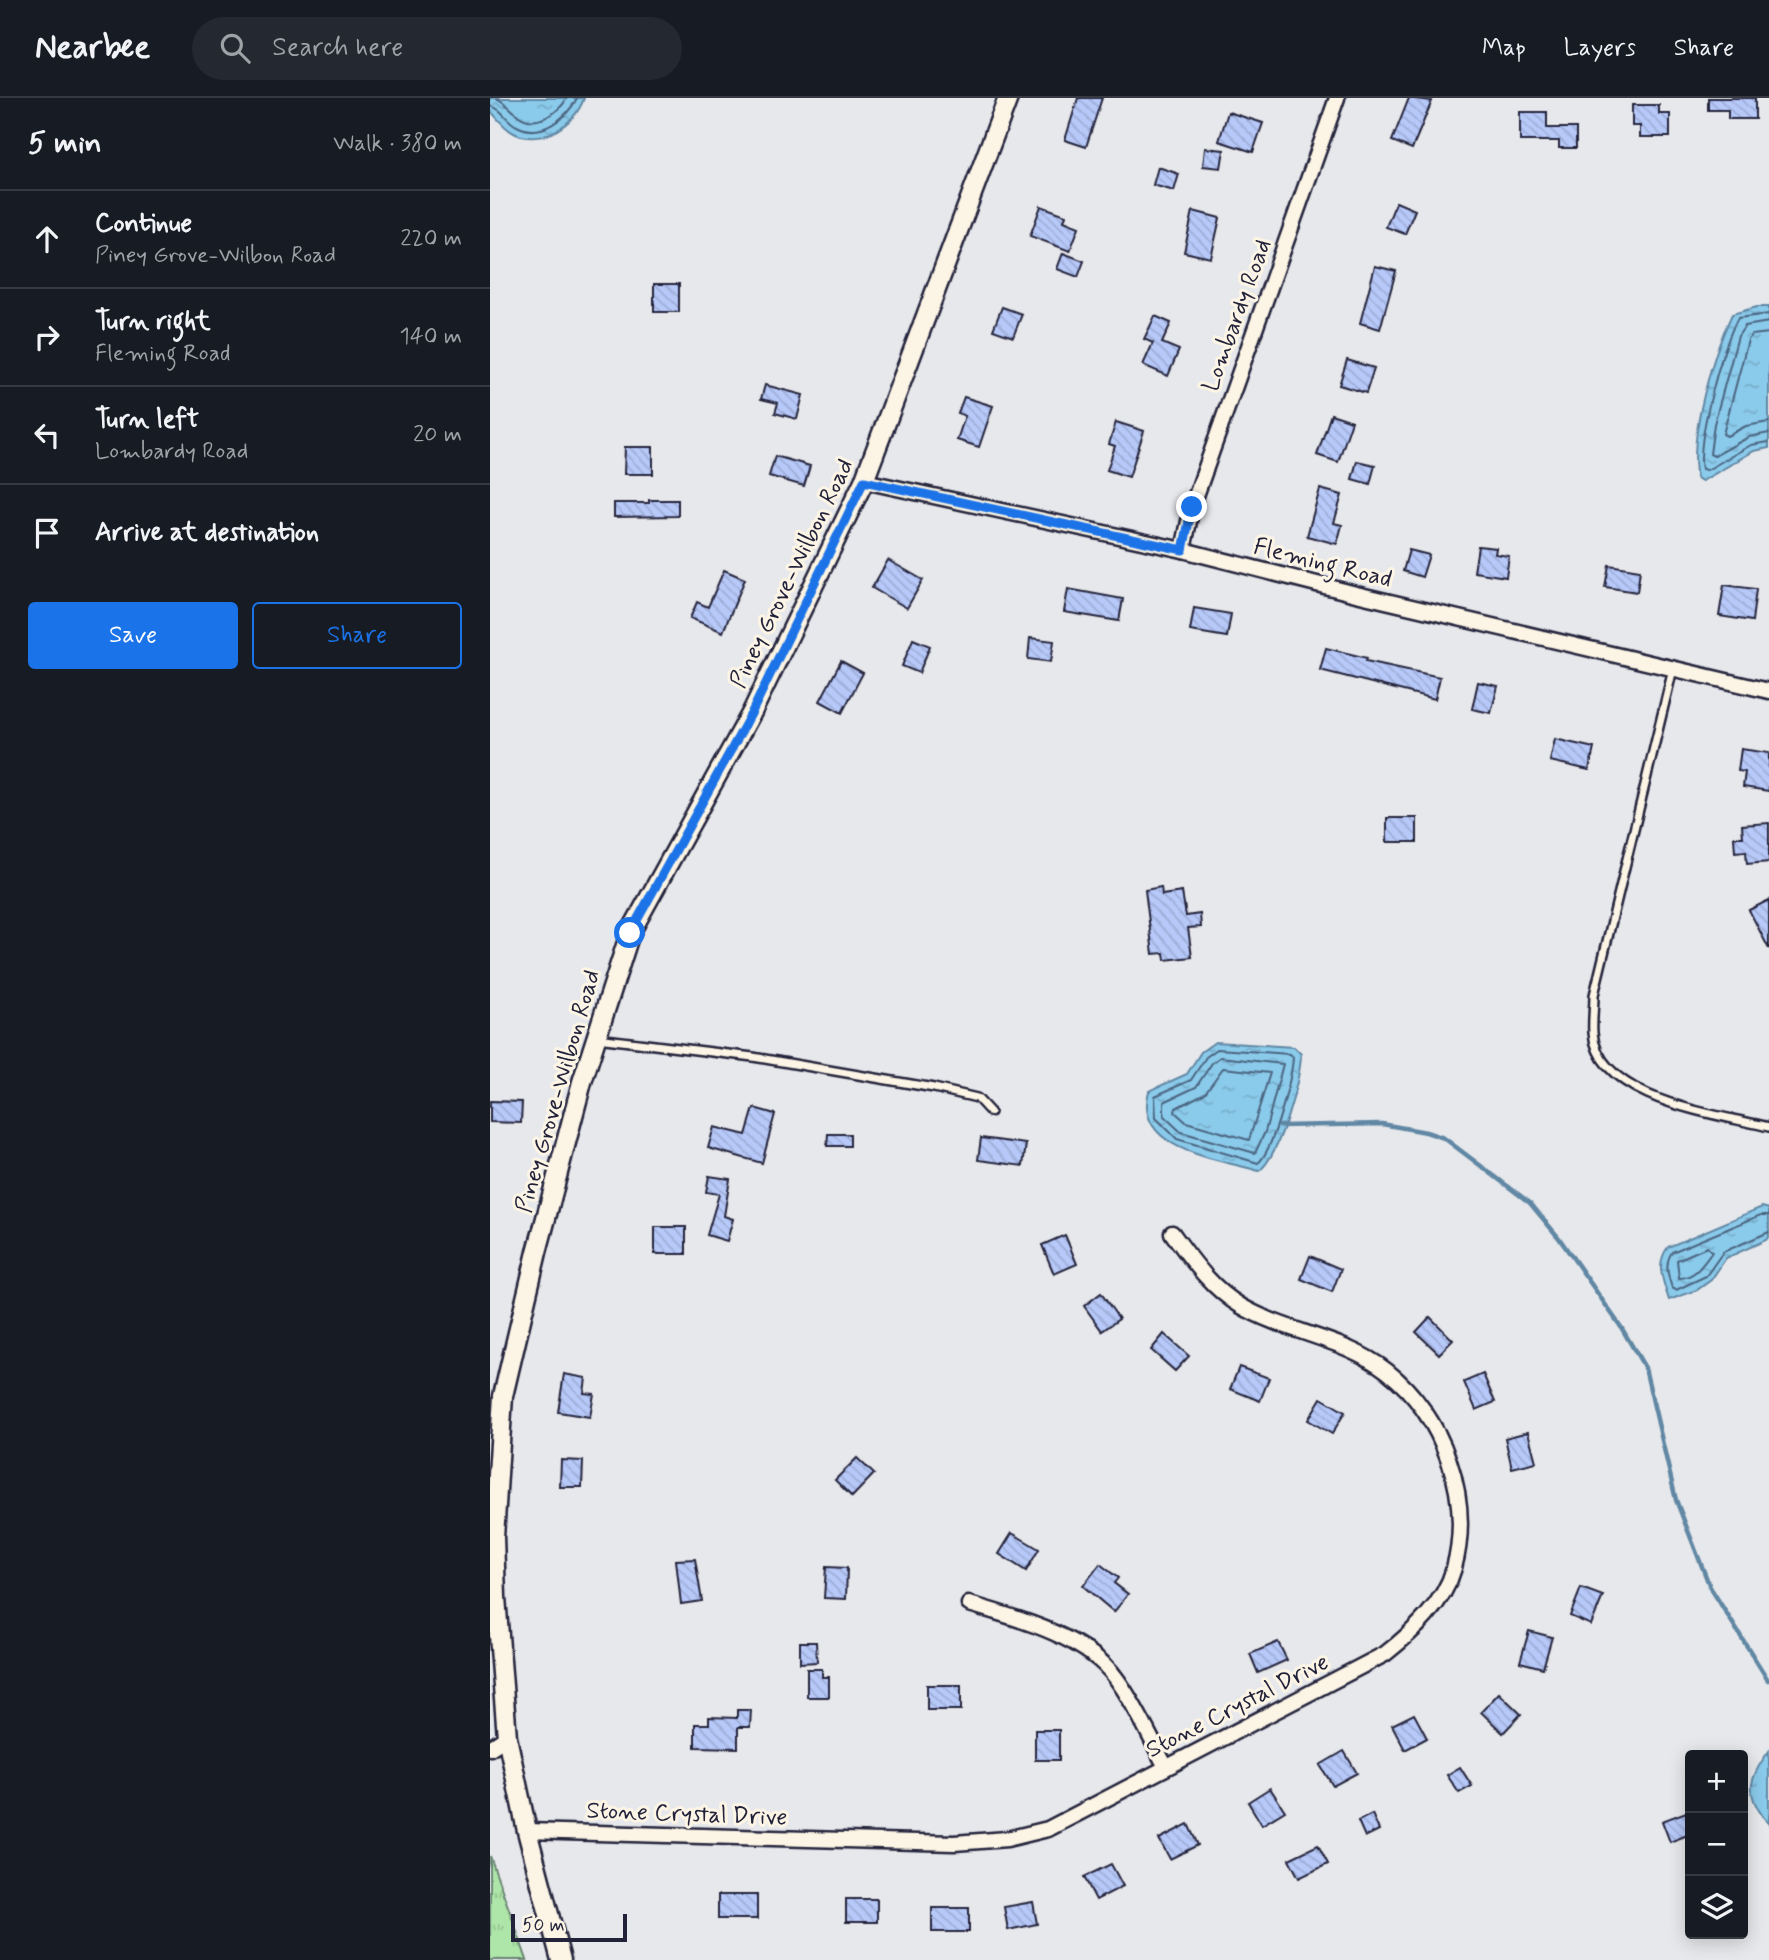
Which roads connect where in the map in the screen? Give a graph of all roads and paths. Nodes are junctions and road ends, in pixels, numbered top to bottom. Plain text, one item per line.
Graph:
1 (1008, 98) edge
2 (1337, 98) edge
3 (864, 481) junction
4 (1183, 550) junction
5 (1673, 669) junction
6 (1769, 691) edge
7 (596, 1038) junction
8 (990, 1112) dead end
9 (1769, 1127) edge
10 (1172, 1233) dead end
11 (494, 1473) edge
12 (969, 1604) dead end
13 (507, 1737) junction
14 (490, 1748) edge
15 (1166, 1767) junction
16 (527, 1831) junction
17 (561, 1960) edge

1 - 3 street, Piney Grove-Wilbon Road
2 - 4 street, Lombardy Road
3 - 4 street, Fleming Road
3 - 7 street, Piney Grove-Wilbon Road
4 - 5 street, Fleming Road
5 - 6 street, Fleming Road
5 - 9 lane
7 - 8 lane
7 - 11 street, Piney Grove-Wilbon Road
10 - 15 street, Stone Crystal Drive
11 - 13 street, Piney Grove-Wilbon Road
12 - 15 street
13 - 14 street
13 - 16 street, Piney Grove-Wilbon Road
15 - 16 street, Stone Crystal Drive
16 - 17 street, Piney Grove-Wilbon Road

